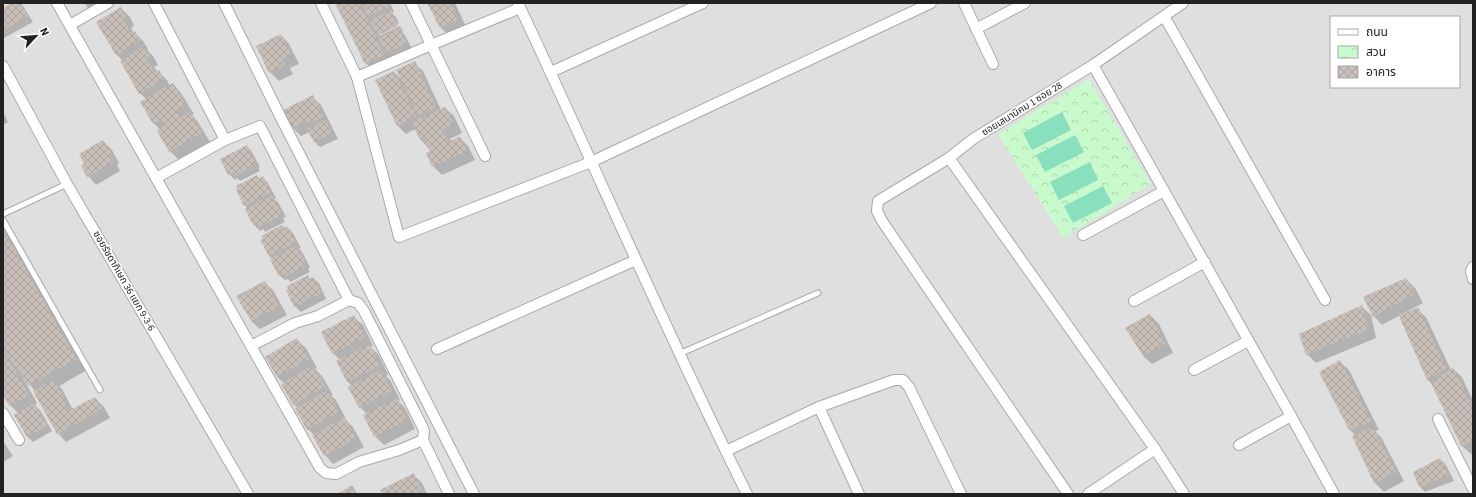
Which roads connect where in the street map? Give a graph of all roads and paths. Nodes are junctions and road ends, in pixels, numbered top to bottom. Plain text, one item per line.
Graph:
1 (57, 3) edge
2 (108, 3) edge
3 (154, 3) edge
4 (224, 3) edge
5 (321, 3) edge
6 (411, 3) edge
7 (703, 3) edge
8 (931, 3) edge
9 (964, 3) edge
10 (1025, 3) edge
11 (1183, 3) edge
12 (519, 6) edge
13 (1164, 16) junction
14 (70, 25) junction
15 (976, 29) junction
16 (431, 45) junction
17 (993, 64) dead end
18 (1093, 65) junction
19 (3, 66) edge
20 (551, 72) junction
21 (357, 77) junction
22 (225, 140) junction
23 (485, 156) dead end
24 (949, 158) junction
25 (591, 162) junction
26 (156, 178) junction
27 (67, 184) junction
28 (1164, 191) junction
29 (3, 214) edge
30 (3, 220) edge
31 (1082, 235) dead end
32 (636, 260) junction
33 (1205, 262) junction
34 (1473, 267) edge
35 (1473, 279) edge
36 (818, 293) dead end
37 (349, 300) junction
38 (1325, 300) dead end
39 (1134, 301) dead end
40 (1248, 341) junction
41 (251, 346) junction
42 (437, 349) dead end
43 (679, 354) junction
44 (1194, 370) dead end
45 (100, 390) dead end
46 (819, 407) junction
47 (4, 415) edge
48 (1291, 416) junction
49 (1438, 419) dead end
50 (19, 440) dead end
51 (423, 440) junction
52 (1239, 445) dead end
53 (1155, 449) junction
54 (726, 451) junction
55 (1473, 489) edge
56 (248, 494) edge
57 (449, 494) edge
58 (474, 494) edge
59 (747, 494) edge
60 (859, 494) edge
61 (961, 494) edge
62 (1068, 494) edge
63 (1088, 494) edge
64 (1184, 494) edge
65 (1334, 494) edge

1 - 14 street
2 - 14 street
3 - 22 street
4 - 58 street
5 - 21 street
6 - 16 street
7 - 20 street
8 - 25 street
9 - 15 street
10 - 15 street
11 - 13 street, ซอยเสนานิคม 1 ซอย 28
12 - 16 street
12 - 20 street
13 - 18 street, ซอยเสนานิคม 1 ซอย 28
13 - 38 street
14 - 26 street
15 - 17 street
16 - 21 street
16 - 23 street
18 - 24 street, ซอยเสนานิคม 1 ซอย 28
18 - 28 street
19 - 27 street, ซอยรัชดาภิเษก 36 แยก 9-3-6
20 - 25 street
21 - 25 street
22 - 26 street
22 - 37 street
24 - 53 street
24 - 62 street, ซอยเสนานิคม 1 ซอย 28
25 - 32 street
26 - 41 street
27 - 29 lane
27 - 56 street, ซอยรัชดาภิเษก 36 แยก 9-3-6
28 - 31 street
28 - 33 street
30 - 45 lane
32 - 42 street
32 - 43 street
33 - 39 street
33 - 40 street
34 - 35 street
36 - 43 lane
37 - 41 street
37 - 51 street
40 - 44 street
40 - 48 street
41 - 51 street
43 - 54 street
46 - 54 street
46 - 60 street
46 - 61 street
47 - 50 street
48 - 52 street
48 - 65 street
49 - 55 street
51 - 57 street
53 - 63 street
53 - 64 street
54 - 59 street

